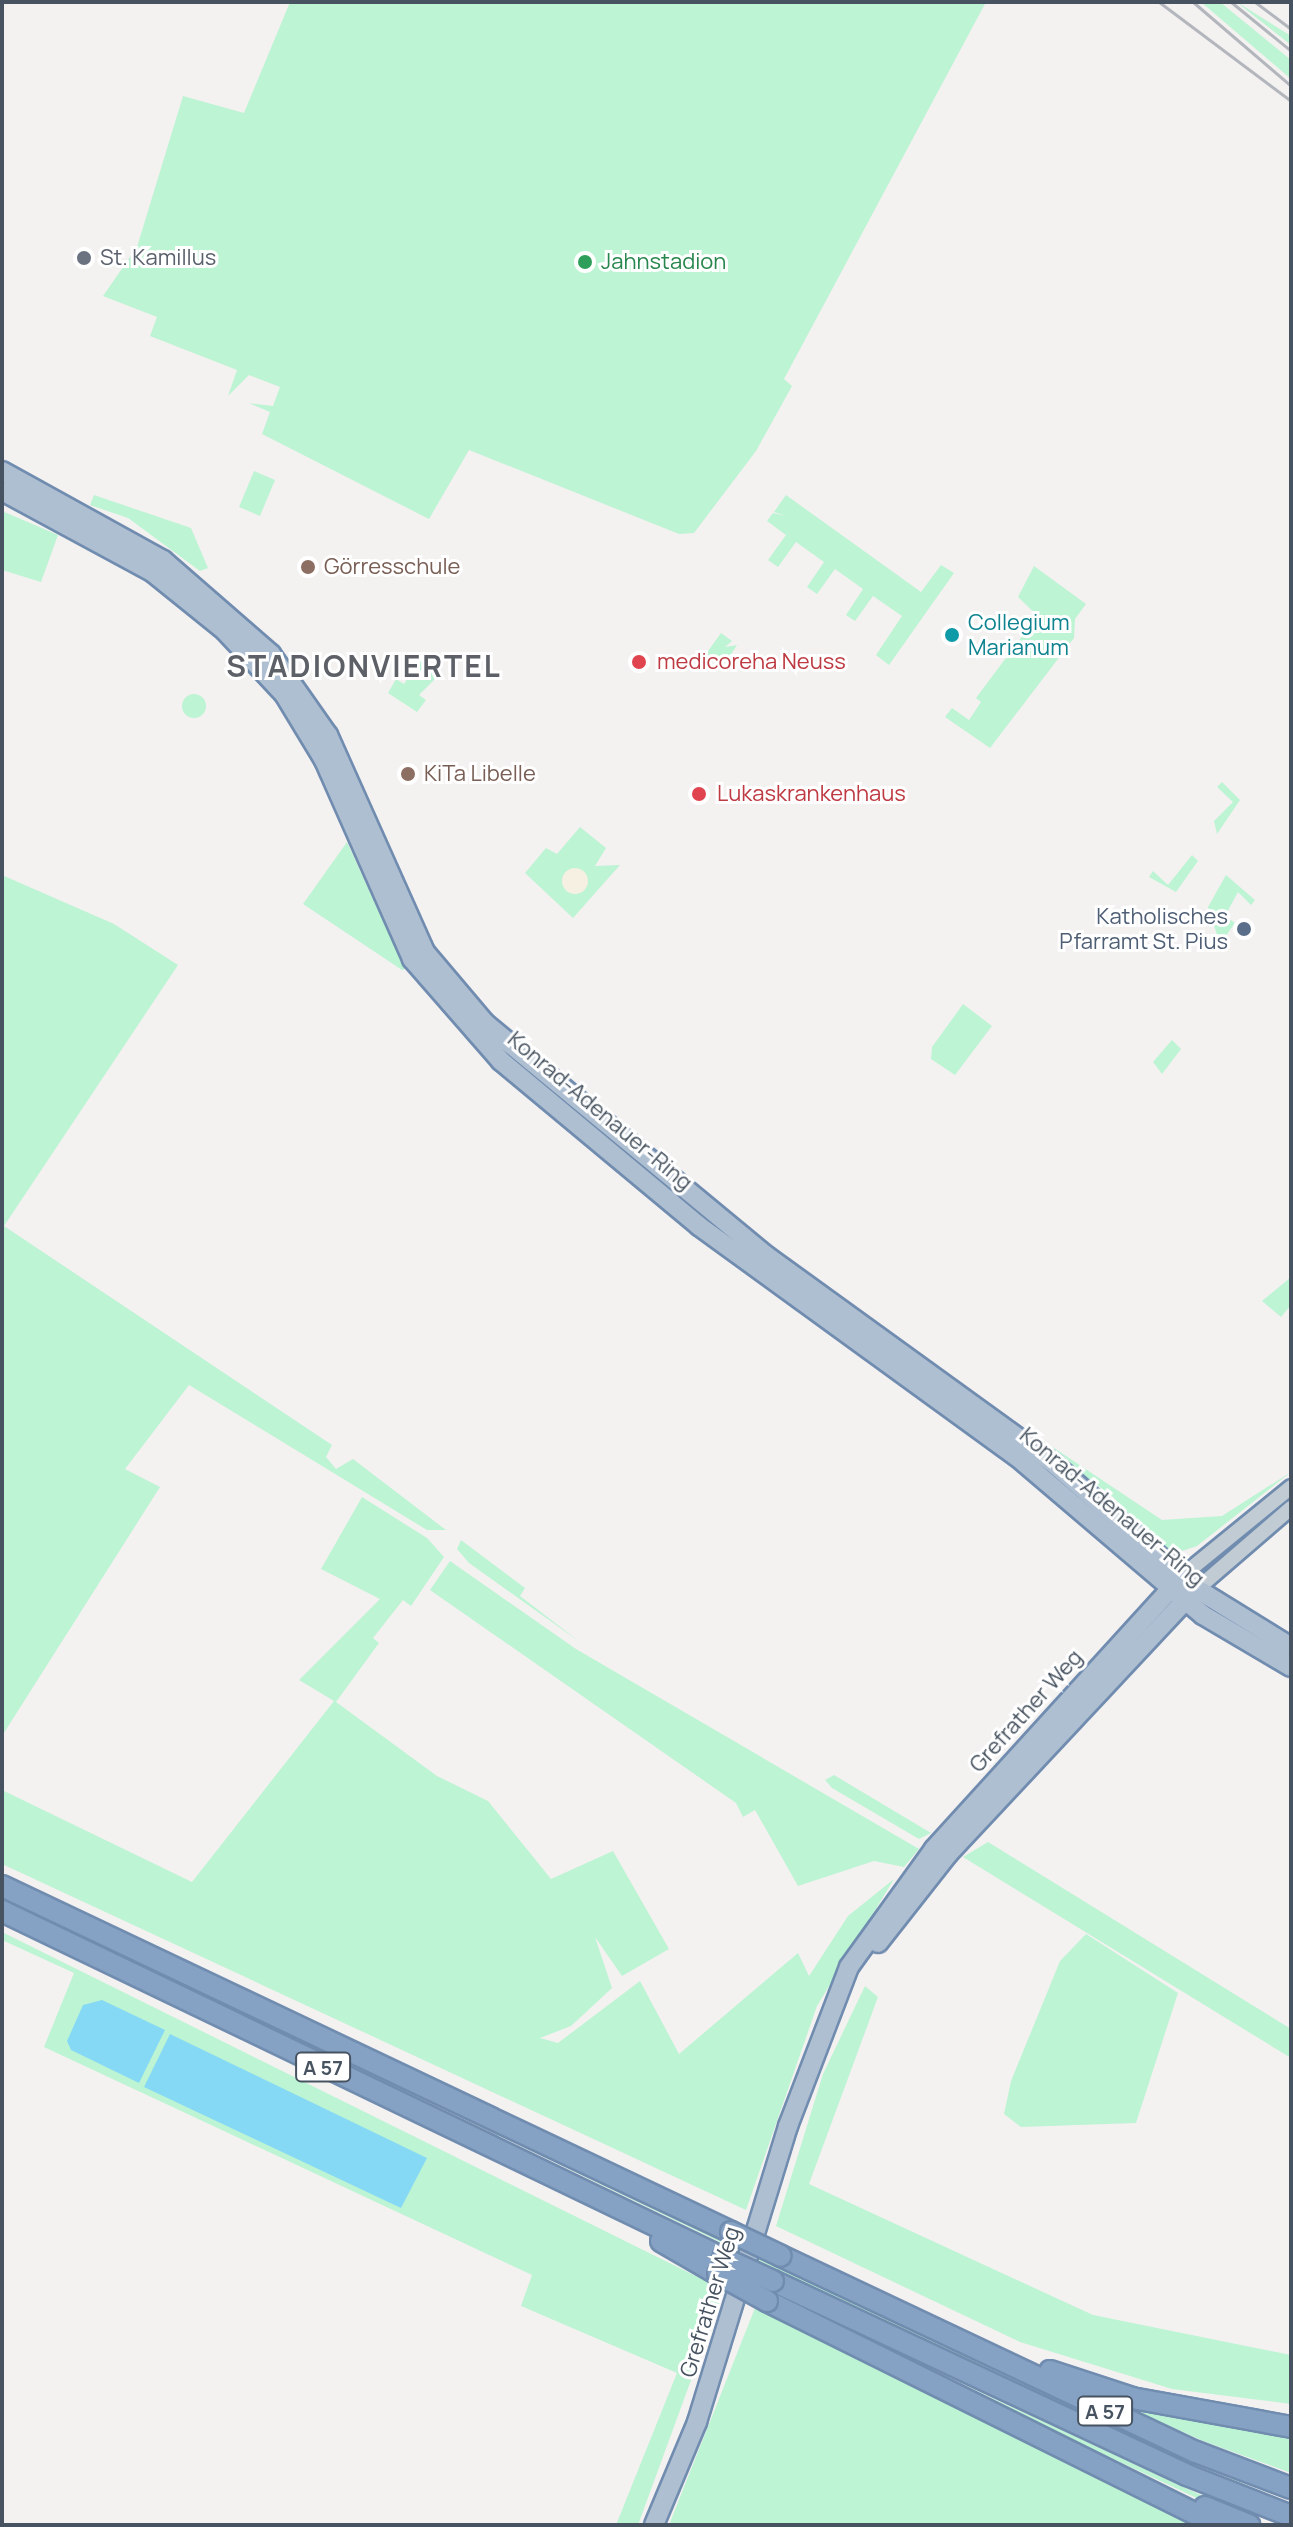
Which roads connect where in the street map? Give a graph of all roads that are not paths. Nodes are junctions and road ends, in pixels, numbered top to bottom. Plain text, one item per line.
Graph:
1 (2, 471) edge
2 (2, 491) edge
3 (1291, 1487) edge
4 (1291, 1508) edge
5 (1183, 1588) junction
6 (1291, 1647) edge
7 (1291, 1667) edge
8 (2, 1886) edge
9 (2, 1911) edge
10 (770, 2291) junction
11 (923, 2324) junction
12 (1049, 2370) junction
13 (1291, 2416) edge
14 (1291, 2427) edge
15 (1036, 2433) junction
16 (1291, 2488) edge
17 (1291, 2516) edge
18 (654, 2525) edge
19 (1218, 2525) edge
20 (1249, 2525) edge

1 - 5 main road, Konrad-Adenauer-Ring
2 - 5 main road, Konrad-Adenauer-Ring
3 - 5 street, Grefrather Weg
4 - 5 street, Grefrather Weg
5 - 6 main road, Konrad-Adenauer-Ring
5 - 7 main road, Konrad-Adenauer-Ring
5 - 18 main road, Grefrather Weg
8 - 11 highway, A 57, bridge
9 - 10 highway, A 57, bridge
10 - 15 highway, A 57
10 - 17 highway, A 57
11 - 12 highway
11 - 16 highway, A 57
12 - 13 highway
12 - 14 highway
15 - 19 highway
15 - 20 highway

